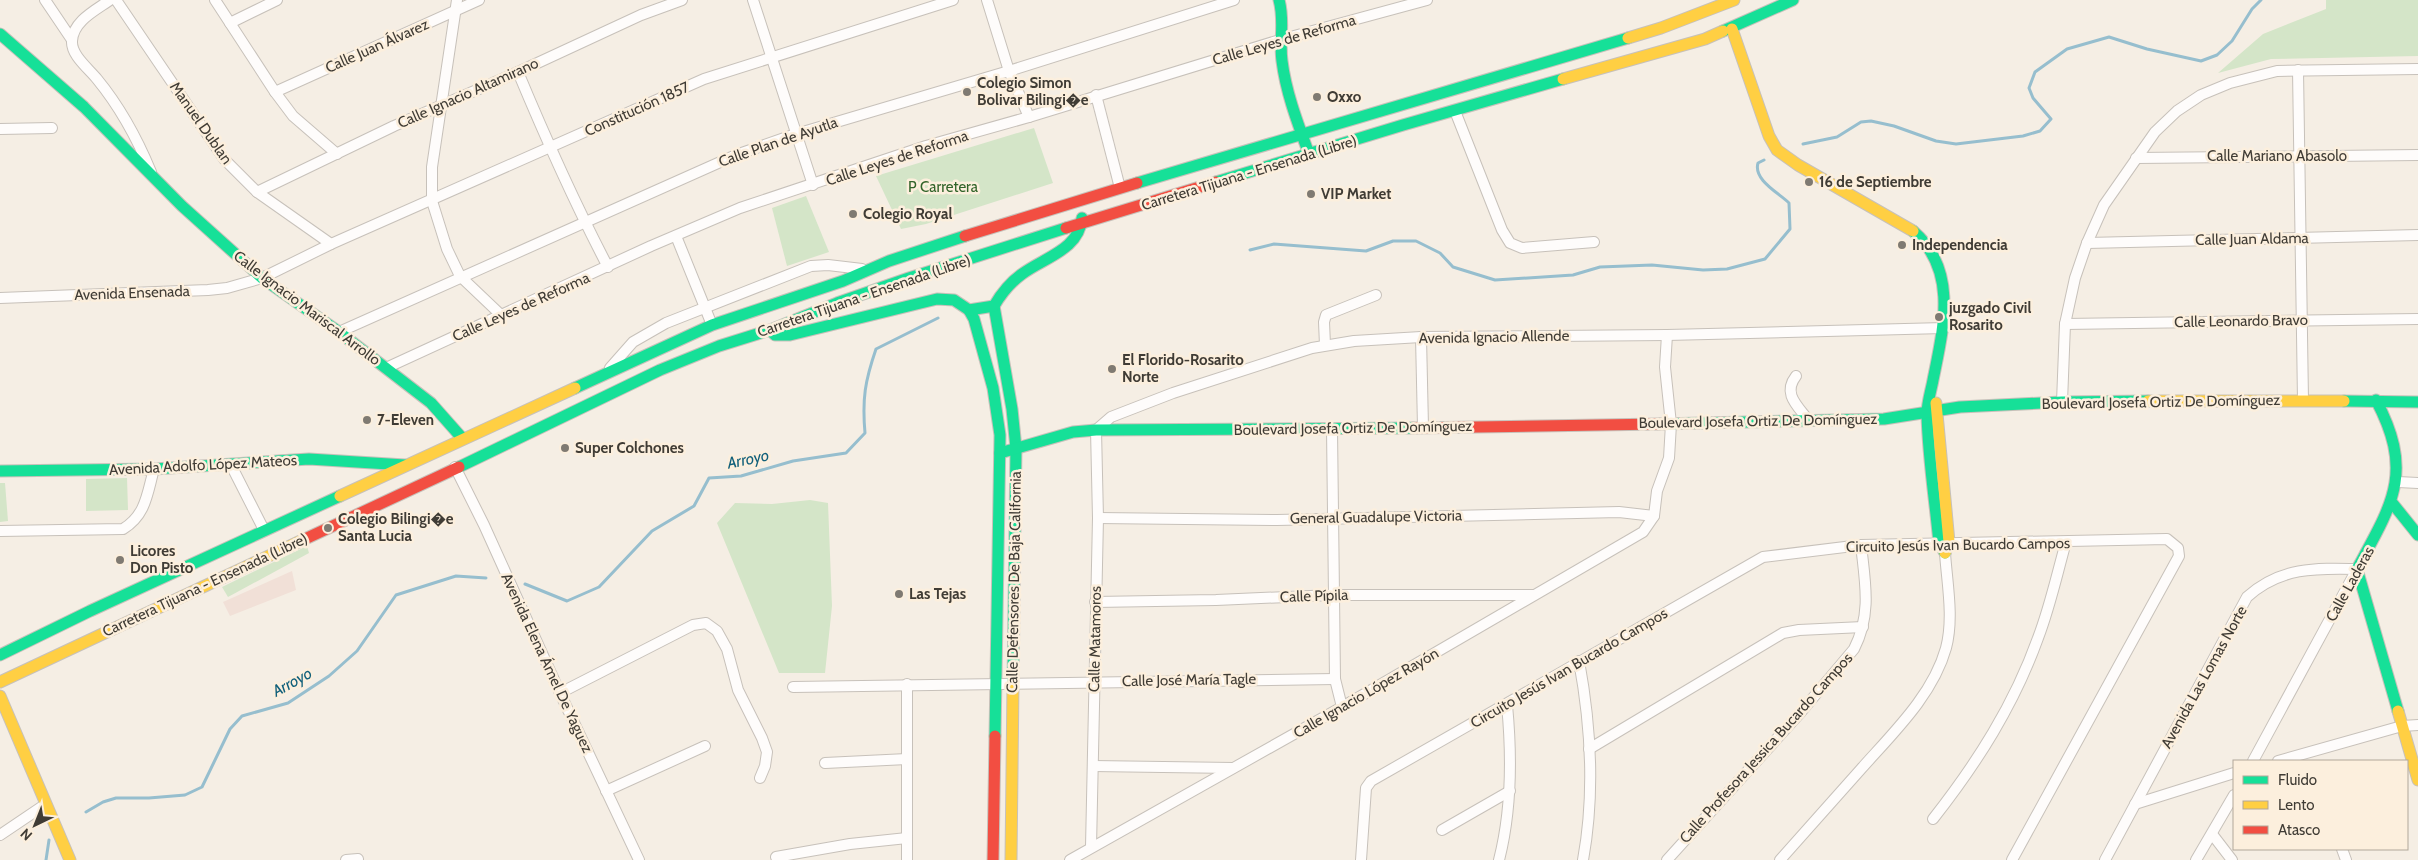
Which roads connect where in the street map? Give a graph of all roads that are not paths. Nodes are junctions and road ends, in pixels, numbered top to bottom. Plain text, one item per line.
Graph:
1 (45, 0) edge
2 (110, 0) edge
3 (116, 0) edge
4 (215, 0) edge
5 (277, 0) edge
6 (457, 0) edge
7 (479, 0) edge
8 (682, 0) edge
9 (753, 0) edge
10 (953, 0) edge
11 (987, 0) edge
12 (1234, 0) edge
13 (1279, 0) edge
14 (1427, 0) edge
15 (1734, 0) edge
16 (1793, 0) edge
17 (456, 11) junction
18 (230, 23) junction
19 (1732, 29) junction
20 (0, 34) edge
21 (1283, 39) junction
22 (72, 40) junction
23 (771, 57) junction
24 (2298, 70) junction
25 (2418, 70) edge
26 (1009, 71) junction
27 (518, 72) junction
28 (275, 92) junction
29 (1096, 95) junction
30 (442, 104) junction
31 (1455, 111) junction
32 (1029, 118) junction
33 (52, 128) dead end
34 (0, 130) edge
35 (796, 134) junction
36 (1302, 134) junction
37 (549, 148) junction
38 (337, 154) junction
39 (1310, 154) junction
40 (2418, 155) edge
41 (2136, 158) junction
42 (2299, 158) junction
43 (1175, 172) junction
44 (153, 177) junction
45 (813, 185) junction
46 (1120, 188) junction
47 (257, 192) junction
48 (432, 201) junction
49 (584, 221) junction
50 (1083, 223) junction
51 (2418, 235) edge
52 (676, 236) junction
53 (2302, 239) junction
54 (1594, 242) dead end
55 (2086, 243) junction
56 (331, 244) junction
57 (608, 267) junction
58 (868, 270) junction
59 (460, 276) junction
60 (262, 278) junction
61 (843, 281) junction
62 (1376, 295) dead end
63 (0, 298) edge
64 (994, 306) junction
65 (704, 307) junction
66 (969, 310) junction
67 (501, 314) junction
68 (2418, 319) edge
69 (2303, 321) junction
70 (2065, 324) junction
71 (712, 325) junction
72 (1944, 328) junction
73 (770, 330) junction
74 (339, 332) junction
75 (1667, 335) junction
76 (1421, 337) junction
77 (1325, 344) junction
78 (386, 368) junction
79 (607, 371) junction
80 (1796, 376) dead end
81 (2303, 400) junction
82 (2376, 400) junction
83 (2062, 402) junction
84 (2418, 402) edge
85 (1933, 412) junction
86 (1809, 421) junction
87 (504, 422) junction
88 (1670, 424) junction
89 (1423, 427) junction
90 (1332, 429) junction
91 (1096, 430) junction
92 (524, 436) junction
93 (462, 438) junction
94 (1016, 448) junction
95 (1000, 453) junction
96 (231, 465) junction
97 (406, 465) junction
98 (455, 467) junction
99 (154, 469) junction
100 (0, 471) edge
101 (2398, 482) junction
102 (2418, 483) edge
103 (2393, 504) junction
104 (1654, 516) junction
105 (1333, 517) junction
106 (1098, 518) junction
107 (264, 530) junction
108 (0, 531) edge
109 (2418, 535) edge
110 (2066, 542) junction
111 (1861, 545) junction
112 (1944, 546) junction
113 (2357, 569) junction
114 (1333, 594) junction
115 (1534, 595) junction
116 (1014, 597) junction
117 (998, 598) junction
118 (1094, 602) junction
119 (1863, 628) junction
120 (0, 655) edge
121 (1579, 661) junction
122 (1335, 679) junction
123 (0, 682) edge
124 (1012, 682) junction
125 (1094, 682) junction
126 (996, 683) junction
127 (907, 684) junction
128 (793, 687) dead end
129 (560, 693) junction
130 (0, 696) edge
131 (1507, 705) junction
132 (1342, 707) junction
133 (2418, 725) edge
134 (2402, 726) junction
135 (705, 746) dead end
136 (1589, 749) junction
137 (2312, 757) edge
138 (907, 759) junction
139 (2254, 760) edge
140 (2286, 760) edge
141 (825, 763) dead end
142 (1093, 766) junction
143 (1234, 768) junction
144 (2233, 773) edge
145 (760, 778) dead end
146 (2418, 780) edge
147 (606, 790) junction
148 (1510, 791) junction
149 (2233, 797) edge
150 (46, 804) junction
151 (2135, 804) junction
152 (1933, 819) dead end
153 (1442, 830) dead end
154 (2212, 834) junction
155 (0, 835) edge
156 (907, 838) junction
157 (1091, 847) junction
158 (776, 857) dead end
159 (358, 859) dead end
160 (2106, 859) edge
161 (70, 860) edge
162 (346, 860) edge
163 (639, 860) edge
164 (907, 860) edge
165 (993, 860) edge
166 (1010, 860) edge
167 (1070, 860) edge
168 (1361, 860) edge
169 (1500, 860) edge
170 (1582, 860) edge
171 (1667, 860) edge
172 (1780, 860) edge
173 (2012, 860) edge
174 (2196, 860) edge
175 (2232, 860) edge

1 - 22 street
2 - 22 street
3 - 47 street, Manuel Dublan
4 - 18 street
5 - 18 street
6 - 17 street
7 - 17 street, Calle Juan Álvarez
8 - 27 street, Calle Ignacio Altamirano
9 - 23 street
10 - 23 street, Constitución 1857
11 - 26 street
12 - 26 street, Calle Plan de Ayutla
13 - 21 main road
14 - 21 street, Calle Leyes de Reforma
15 - 36 main road, Carretera Tijuana - Ensenada (Libre)
16 - 19 main road, Carretera Tijuana - Ensenada (Libre)
17 - 28 street, Calle Juan Álvarez
17 - 30 street
18 - 28 street
19 - 31 main road, Carretera Tijuana - Ensenada (Libre)
19 - 72 main road
20 - 44 main road, Calle Ignacio Mariscal Arrollo
21 - 29 street, Calle Leyes de Reforma
21 - 36 main road
22 - 44 street
23 - 35 street
23 - 37 street, Constitución 1857
24 - 25 street
24 - 41 street
24 - 42 street
26 - 32 street
26 - 35 street, Calle Plan de Ayutla
27 - 30 street, Calle Ignacio Altamirano
27 - 37 street
28 - 38 street
29 - 32 street, Calle Leyes de Reforma
29 - 46 street
30 - 38 street, Calle Ignacio Altamirano
30 - 48 street
31 - 39 main road, Carretera Tijuana - Ensenada (Libre)
31 - 54 street
32 - 45 street, Calle Leyes de Reforma
33 - 34 street
35 - 45 street
35 - 49 street, Calle Plan de Ayutla
36 - 39 main road
36 - 43 main road, Carretera Tijuana - Ensenada (Libre)
37 - 48 street, Constitución 1857
37 - 49 street
38 - 47 street, Calle Ignacio Altamirano
39 - 50 main road, Carretera Tijuana - Ensenada (Libre)
40 - 42 street, Calle Mariano Abasolo
41 - 42 street, Calle Mariano Abasolo
41 - 55 street
42 - 53 street
43 - 46 main road, Carretera Tijuana - Ensenada (Libre)
43 - 50 main road
44 - 60 main road, Calle Ignacio Mariscal Arrollo
45 - 52 street, Calle Leyes de Reforma
46 - 58 main road, Carretera Tijuana - Ensenada (Libre)
47 - 56 street, Manuel Dublan
48 - 56 street, Constitución 1857
48 - 59 street
49 - 57 street
49 - 59 street, Calle Plan de Ayutla
50 - 64 main road
50 - 73 main road, Carretera Tijuana - Ensenada (Libre)
51 - 53 street, Calle Juan Aldama
52 - 57 street, Calle Leyes de Reforma
52 - 65 street
53 - 55 street, Calle Juan Aldama
53 - 69 street
55 - 70 street
56 - 60 street, Avenida Ensenada
57 - 67 street, Calle Leyes de Reforma
58 - 61 main road, Carretera Tijuana - Ensenada (Libre)
58 - 65 street
59 - 67 street
59 - 74 street, Calle Plan de Ayutla
60 - 63 street, Avenida Ensenada
60 - 74 main road, Calle Ignacio Mariscal Arrollo
61 - 71 main road, Carretera Tijuana - Ensenada (Libre)
61 - 73 main road
62 - 77 street
64 - 66 main road
64 - 94 main road, Calle Defensores De Baja California
65 - 71 street
65 - 79 street
66 - 73 main road
66 - 95 main road, Calle Defensores De Baja California
67 - 78 street, Calle Leyes de Reforma
68 - 69 street, Calle Leonardo Bravo
69 - 70 street, Calle Leonardo Bravo
69 - 81 street
70 - 83 street
71 - 79 main road, Carretera Tijuana - Ensenada (Libre)
72 - 75 street, Avenida Ignacio Allende
72 - 85 main road
73 - 92 main road, Carretera Tijuana - Ensenada (Libre)
74 - 78 main road, Calle Ignacio Mariscal Arrollo
75 - 76 street, Avenida Ignacio Allende
75 - 88 street
76 - 77 street, Avenida Ignacio Allende
76 - 89 street
77 - 91 street, Avenida Ignacio Allende
78 - 93 main road, Calle Ignacio Mariscal Arrollo
79 - 87 main road, Carretera Tijuana - Ensenada (Libre)
80 - 86 street
81 - 82 main road, Boulevard Josefa Ortiz De Domínguez
81 - 83 main road, Boulevard Josefa Ortiz De Domínguez
82 - 84 main road, Boulevard Josefa Ortiz De Domínguez
82 - 101 main road, Calle Laderas
83 - 85 main road, Boulevard Josefa Ortiz De Domínguez
85 - 86 main road, Boulevard Josefa Ortiz De Domínguez
85 - 112 main road
86 - 88 main road, Boulevard Josefa Ortiz De Domínguez
87 - 92 main road
87 - 93 main road, Carretera Tijuana - Ensenada (Libre)
88 - 89 main road, Boulevard Josefa Ortiz De Domínguez
88 - 104 street
89 - 90 main road, Boulevard Josefa Ortiz De Domínguez
90 - 91 main road, Boulevard Josefa Ortiz De Domínguez
90 - 105 street
91 - 94 main road
91 - 106 street, Calle Matamoros
92 - 98 main road, Carretera Tijuana - Ensenada (Libre)
93 - 97 main road, Carretera Tijuana - Ensenada (Libre)
94 - 95 main road
94 - 116 main road, Calle Defensores De Baja California
95 - 117 main road, Calle Defensores De Baja California
96 - 97 main road, Avenida Adolfo López Mateos
96 - 99 main road, Avenida Adolfo López Mateos
96 - 107 street
97 - 107 main road, Carretera Tijuana - Ensenada (Libre)
98 - 123 main road, Carretera Tijuana - Ensenada (Libre)
98 - 129 street, Avenida Elena Ámel De Yaguez
99 - 100 main road, Avenida Adolfo López Mateos
99 - 108 street
101 - 102 street
101 - 103 main road, Calle Laderas
103 - 109 main road
103 - 113 main road, Calle Laderas
104 - 105 street, General Guadalupe Victoria
104 - 115 street, Calle Ignacio López Rayón
105 - 106 street, General Guadalupe Victoria
105 - 114 street
106 - 118 street, Calle Matamoros
107 - 120 main road, Carretera Tijuana - Ensenada (Libre)
110 - 112 street, Circuito Jesús Ivan Bucardo Campos
110 - 152 street
110 - 173 street, Circuito Jesús Ivan Bucardo Campos
111 - 112 street, Circuito Jesús Ivan Bucardo Campos
111 - 119 street, Calle Profesora Jessica Bucardo Campos
111 - 121 street, Circuito Jesús Ivan Bucardo Campos
112 - 172 street
113 - 134 main road
113 - 139 street, Calle Laderas
113 - 151 street, Avenida Las Lomas Norte
114 - 115 street, Calle Pípila
114 - 118 street, Calle Pípila
114 - 122 street
115 - 132 street, Calle Ignacio López Rayón
116 - 117 main road
116 - 124 main road, Calle Defensores De Baja California
117 - 126 main road, Calle Defensores De Baja California
118 - 125 street, Calle Matamoros
119 - 136 street
119 - 171 street, Calle Profesora Jessica Bucardo Campos
121 - 131 street, Circuito Jesús Ivan Bucardo Campos
121 - 136 street
122 - 125 street, Calle José María Tagle
122 - 132 street
124 - 125 street, Calle José María Tagle
124 - 126 street
124 - 166 main road, Calle Defensores De Baja California
125 - 142 street, Calle Matamoros
126 - 127 street
126 - 165 main road, Calle Defensores De Baja California
127 - 128 street
127 - 138 street
129 - 145 street
129 - 147 street, Avenida Elena Ámel De Yaguez
130 - 150 main road
131 - 148 street
131 - 168 street, Circuito Jesús Ivan Bucardo Campos
132 - 143 street, Calle Ignacio López Rayón
133 - 134 street
134 - 137 street
134 - 146 main road
135 - 147 street
136 - 170 street
137 - 140 street
138 - 141 street
138 - 156 street
142 - 143 street
142 - 157 street, Calle Matamoros
143 - 157 street, Calle Ignacio López Rayón
144 - 151 street
147 - 163 street, Avenida Elena Ámel De Yaguez
148 - 153 street
148 - 169 street
149 - 154 street
150 - 155 street
150 - 161 main road
151 - 160 street, Avenida Las Lomas Norte
154 - 174 street
154 - 175 street
156 - 158 street
156 - 164 street
157 - 167 street, Calle Ignacio López Rayón
159 - 162 street

